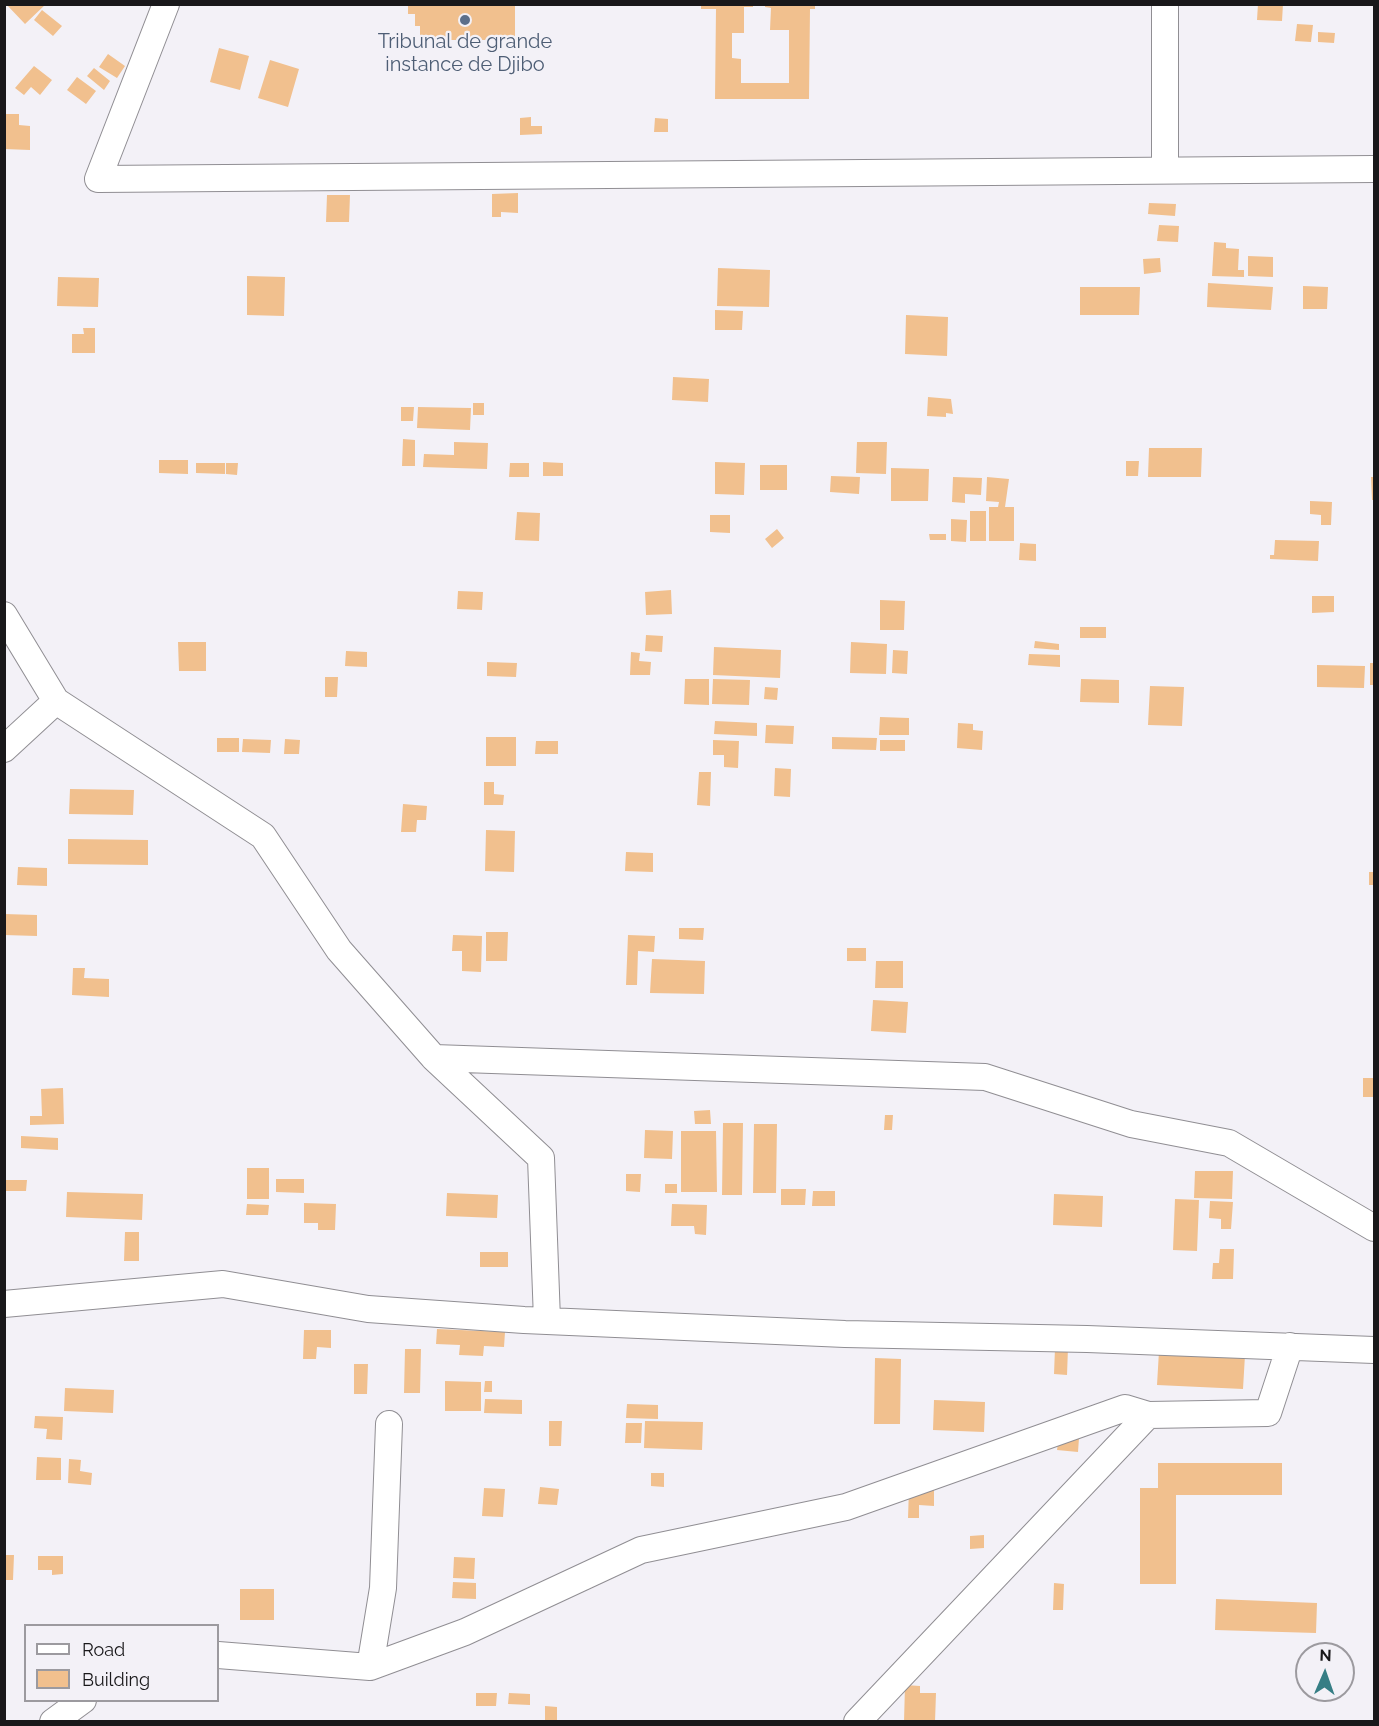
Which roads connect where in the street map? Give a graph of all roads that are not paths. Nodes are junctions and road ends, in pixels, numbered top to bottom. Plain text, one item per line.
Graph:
1 (166, 4) edge
2 (1165, 4) edge
3 (1374, 169) edge
4 (1165, 170) junction
5 (4, 615) edge
6 (56, 700) junction
7 (4, 749) edge
8 (434, 1058) junction
9 (1374, 1228) edge
10 (4, 1304) edge
11 (548, 1320) junction
12 (1290, 1346) junction
13 (1374, 1350) edge
14 (1148, 1415) junction
15 (389, 1424) dead end
16 (219, 1655) edge
17 (370, 1667) junction
18 (82, 1702) edge
19 (53, 1722) edge
20 (857, 1722) edge

1 - 4 street
2 - 4 street
3 - 4 street
5 - 6 street
6 - 7 street
6 - 8 street
8 - 9 street
8 - 11 street
10 - 11 street
11 - 12 street
12 - 13 street
12 - 14 street
14 - 17 street
14 - 20 street
15 - 17 street
16 - 17 street
18 - 19 street

